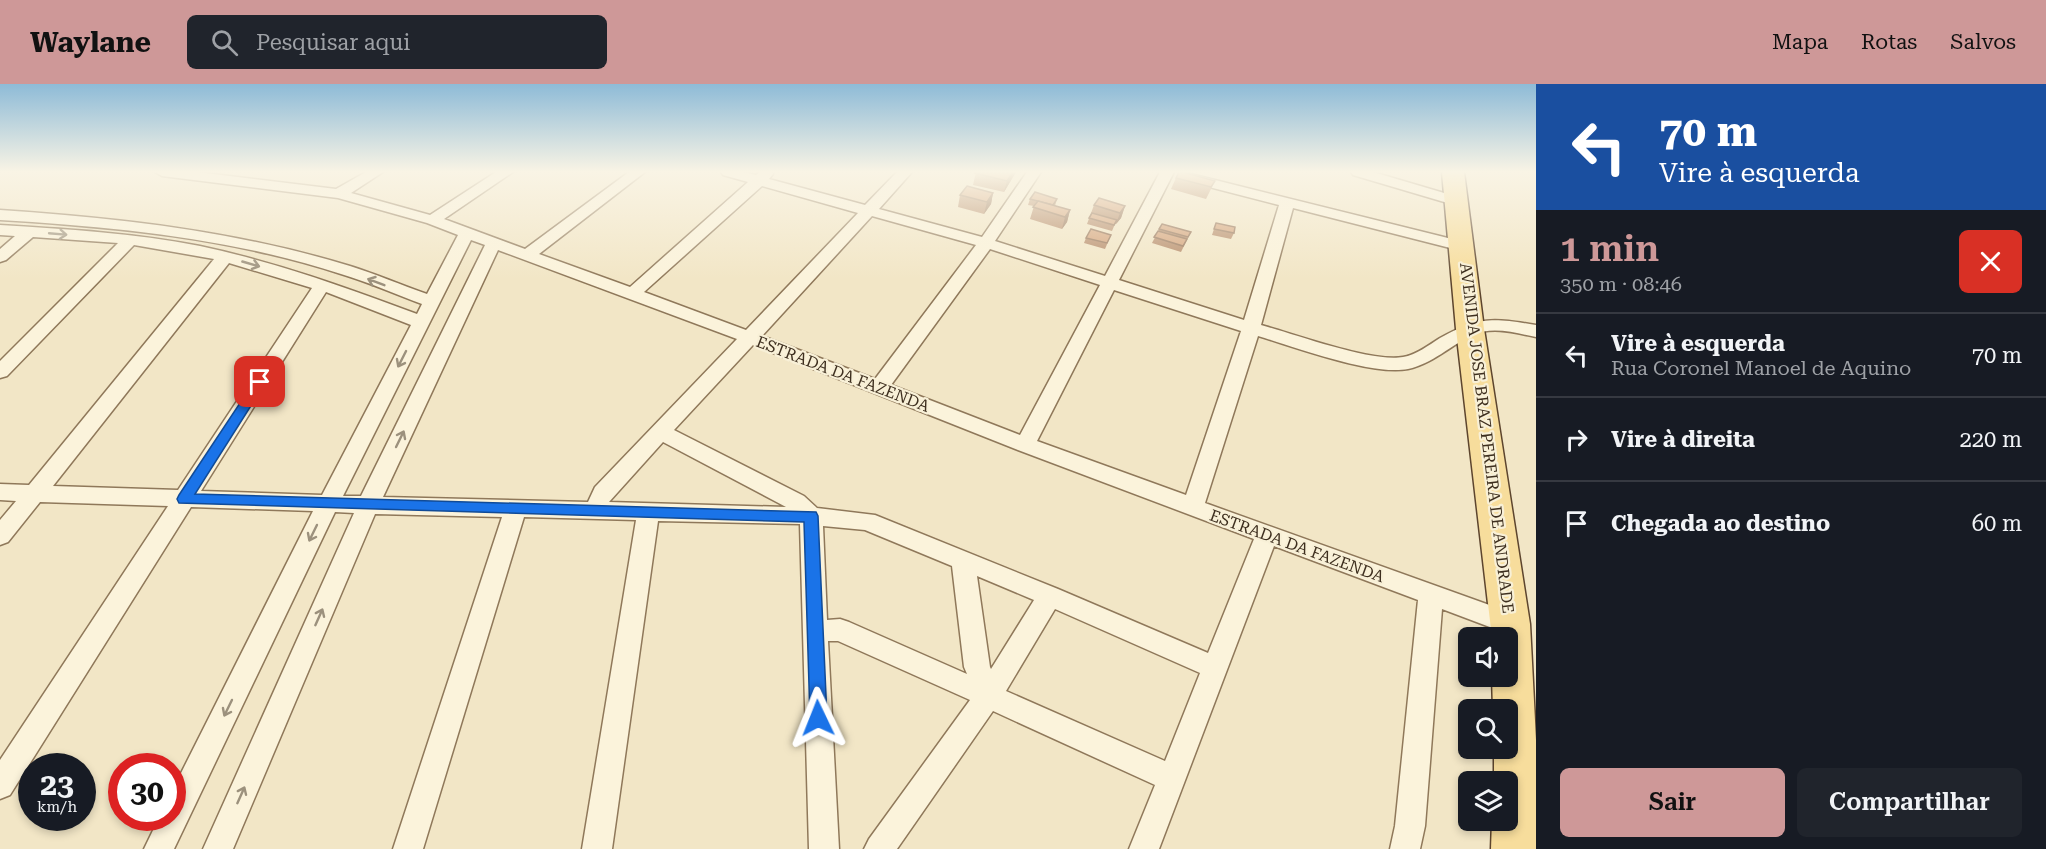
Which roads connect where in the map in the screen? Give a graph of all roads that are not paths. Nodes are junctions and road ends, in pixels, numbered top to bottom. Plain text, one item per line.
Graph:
1 (388, 208) edge
2 (451, 208) edge
3 (590, 208) edge
4 (728, 208) edge
5 (859, 208) edge
6 (872, 208) edge
7 (1010, 208) edge
8 (1149, 208) edge
9 (1285, 208) edge
10 (1310, 208) edge
11 (1458, 208) edge
12 (869, 211) junction
13 (0, 215) edge
14 (432, 220) junction
15 (0, 230) edge
16 (29, 232) junction
17 (467, 233) junction
18 (130, 240) junction
19 (494, 242) junction
20 (986, 243) junction
21 (1462, 246) junction
22 (528, 254) junction
23 (0, 257) edge
24 (225, 257) junction
25 (323, 284) junction
26 (1109, 284) junction
27 (632, 294) junction
28 (426, 312) junction
29 (1251, 328) junction
30 (1470, 329) junction
31 (1536, 331) edge
32 (748, 337) junction
33 (0, 372) edge
34 (878, 389) junction
35 (660, 432) junction
36 (1025, 445) junction
37 (0, 492) edge
38 (35, 494) junction
39 (184, 499) junction
40 (328, 504) junction
41 (368, 505) junction
42 (1193, 507) junction
43 (516, 509) junction
44 (594, 511) junction
45 (648, 512) junction
46 (811, 516) junction
47 (1267, 535) junction
48 (0, 536) edge
49 (963, 561) junction
50 (1431, 594) junction
51 (1050, 596) junction
52 (1512, 624) junction
53 (815, 632) junction
54 (1215, 668) junction
55 (989, 695) junction
56 (1172, 778) junction
57 (0, 785) edge
58 (159, 849) edge
59 (218, 849) edge
60 (408, 849) edge
61 (597, 849) edge
62 (824, 849) edge
63 (879, 849) edge
64 (1144, 849) edge
65 (1405, 849) edge
66 (1514, 849) edge

1 - 14 street, ESTRADA DA FAZENDA
2 - 14 street
3 - 22 street
4 - 27 street
5 - 12 street
6 - 12 street
7 - 20 street
8 - 26 street
9 - 29 street
10 - 21 street
11 - 21 main road, AVENIDA JOSE BRAZ PEREIRA DE ANDRADE
12 - 20 street
12 - 32 street
28 -> 13 street
14 - 17 street, ESTRADA DA FAZENDA
15 - 16 street
16 -> 18 street
16 - 23 street
17 - 19 street, ESTRADA DA FAZENDA
17 - 28 street
18 - 24 street
18 - 33 street
19 - 22 street, ESTRADA DA FAZENDA
41 -> 19 street
20 - 26 street
20 - 34 street
21 - 30 main road, AVENIDA JOSE BRAZ PEREIRA DE ANDRADE
22 - 27 street, ESTRADA DA FAZENDA
24 -> 25 street
24 - 38 street
25 - 28 street
25 - 39 street
26 - 29 street
26 - 36 street
27 - 32 street, ESTRADA DA FAZENDA
28 -> 40 street
29 - 30 street
29 - 42 street
30 - 31 street
30 - 52 main road, AVENIDA JOSE BRAZ PEREIRA DE ANDRADE
32 - 34 street, ESTRADA DA FAZENDA
32 - 35 street
34 - 36 street, ESTRADA DA FAZENDA
35 - 44 street
35 - 46 street
36 - 42 street, ESTRADA DA FAZENDA
37 - 38 street
38 - 39 street
38 - 48 street
39 - 40 street
39 - 57 street
40 - 41 street
40 -> 58 street
41 - 43 street
59 -> 41 street
42 - 47 street, ESTRADA DA FAZENDA
43 - 44 street
43 - 60 street
44 - 45 street
45 - 46 street
45 - 61 street
46 - 49 street
46 - 53 street
47 - 50 street, ESTRADA DA FAZENDA
47 - 54 street
49 - 51 street
49 - 55 street
50 - 52 street, ESTRADA DA FAZENDA
50 - 65 street
51 - 54 street
51 - 55 street
52 - 66 main road, AVENIDA JOSE BRAZ PEREIRA DE ANDRADE
53 - 55 street
53 - 62 street
54 - 56 street
55 - 56 street
55 - 63 street
56 - 64 street

